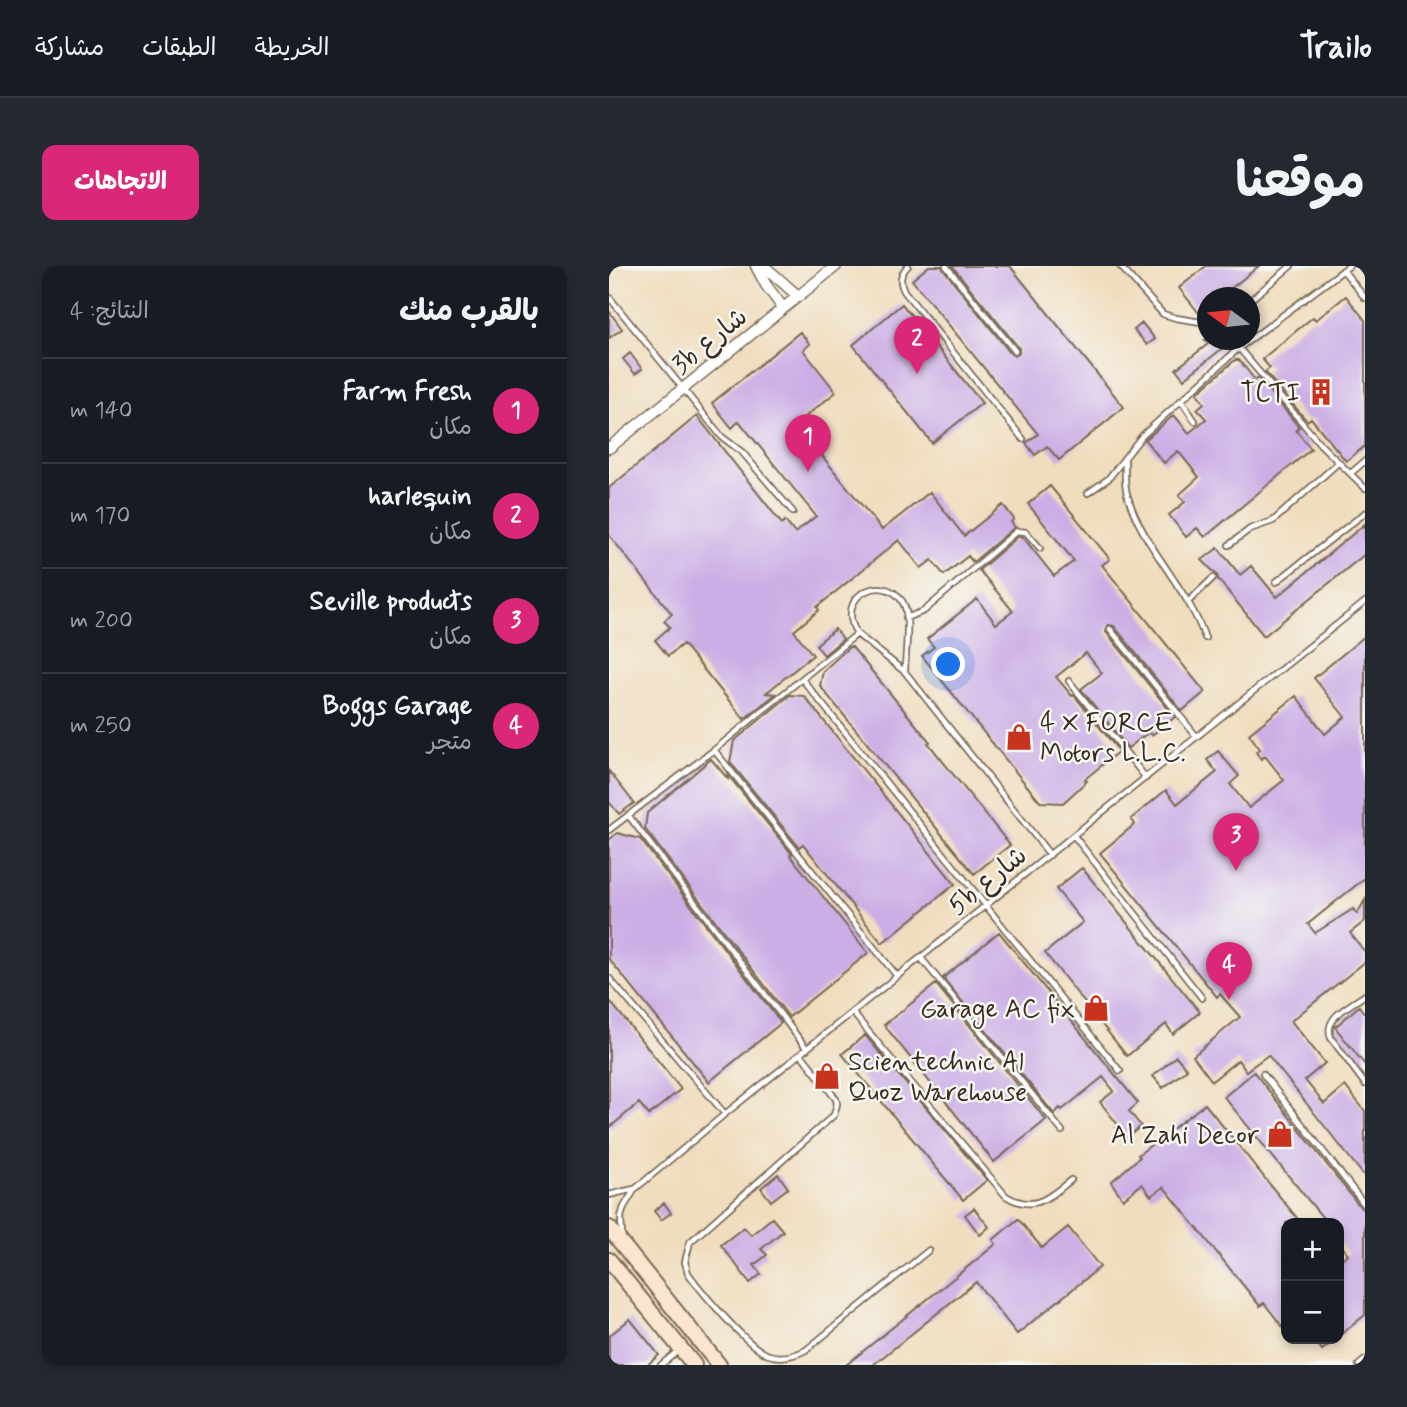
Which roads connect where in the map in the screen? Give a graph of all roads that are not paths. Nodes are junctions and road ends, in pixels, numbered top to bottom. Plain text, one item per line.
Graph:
1 (756, 266) edge
2 (764, 266) edge
3 (836, 266) edge
4 (908, 266) edge
5 (946, 266) edge
6 (1120, 266) edge
7 (1290, 266) edge
8 (1349, 266) edge
9 (1343, 271) junction
10 (1260, 292) edge
11 (798, 296) junction
12 (610, 297) edge
13 (1365, 298) edge
14 (783, 308) junction
15 (1197, 321) edge
16 (1260, 332) edge
17 (1237, 350) edge
18 (1241, 350) edge
19 (1016, 351) dead end
20 (682, 388) junction
21 (1181, 400) junction
22 (1195, 421) dead end
23 (1023, 439) dead end
24 (609, 448) edge
25 (1125, 461) junction
26 (1365, 461) edge
27 (1339, 462) junction
28 (1351, 473) junction
29 (1365, 488) edge
30 (1088, 493) dead end
31 (793, 512) dead end
32 (1365, 513) edge
33 (1229, 545) dead end
34 (1039, 548) dead end
35 (1213, 578) dead end
36 (1276, 582) dead end
37 (1189, 601) junction
38 (1365, 602) edge
39 (906, 618) junction
40 (1110, 629) dead end
41 (857, 634) junction
42 (1205, 638) dead end
43 (905, 672) junction
44 (802, 679) junction
45 (1069, 681) dead end
46 (1197, 737) junction
47 (715, 750) junction
48 (1146, 778) junction
49 (628, 815) junction
50 (609, 830) edge
51 (1074, 836) junction
52 (1049, 855) junction
53 (985, 906) junction
54 (921, 958) junction
55 (897, 976) junction
56 (609, 978) edge
57 (1365, 995) edge
58 (1202, 998) dead end
59 (852, 1012) junction
60 (807, 1049) junction
61 (801, 1054) junction
62 (1120, 1071) dead end
63 (1263, 1074) dead end
64 (1365, 1084) edge
65 (725, 1114) junction
66 (1062, 1131) dead end
67 (1071, 1180) dead end
68 (635, 1189) junction
69 (609, 1195) edge
70 (1365, 1205) edge
71 (609, 1227) edge
72 (625, 1248) junction
73 (929, 1250) dead end
74 (609, 1260) edge
75 (681, 1349) junction
76 (1365, 1360) edge
77 (661, 1365) edge
78 (694, 1365) edge
79 (719, 1365) edge
80 (1359, 1365) edge

1 - 14 street
2 - 11 street
3 - 11 street, 3b شارع
4 - 23 lane
5 - 19 lane
6 - 15 lane
7 - 10 lane
8 - 9 lane
9 - 13 lane
9 - 16 lane
11 - 14 street, 3b شارع
12 - 20 lane
14 - 20 street, 3b شارع
17 - 21 lane
18 - 27 lane
20 - 24 street, 3b شارع
20 - 31 lane
21 - 22 lane
21 - 25 lane
25 - 30 lane
25 - 37 lane
26 - 28 lane
27 - 28 lane
27 - 33 lane
28 - 29 lane
32 - 36 lane
34 - 39 lane
35 - 37 lane
37 - 42 lane
38 - 46 lane, 5b شارع
39 - 41 lane
39 - 43 lane
40 - 46 lane
41 - 43 lane
41 - 44 lane
43 - 52 lane
44 - 47 lane
44 - 53 lane
45 - 48 lane
46 - 48 lane, 5b شارع
47 - 49 lane
47 - 55 lane
48 - 51 lane, 5b شارع
49 - 50 lane
49 - 60 lane
51 - 52 lane, 5b شارع
51 - 58 lane
52 - 53 lane, 5b شارع
53 - 54 lane, 5b شارع
53 - 62 lane
54 - 55 lane, 5b شارع
54 - 66 lane
55 - 59 lane, 5b شارع
56 - 65 lane
57 - 64 lane
59 - 60 lane, 5b شارع
59 - 67 lane
60 - 61 lane, 5b شارع
61 - 65 lane, 5b شارع
61 - 73 lane
63 - 70 lane
65 - 68 lane, 5b شارع
68 - 69 lane, 5b شارع
68 - 72 lane, 5b شارع
71 - 72 main road
72 - 79 main road
74 - 75 main road
75 - 77 lane
75 - 78 main road
76 - 80 lane

